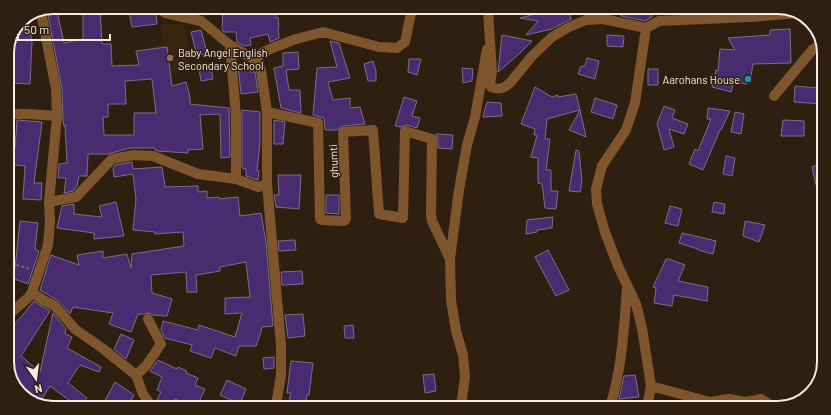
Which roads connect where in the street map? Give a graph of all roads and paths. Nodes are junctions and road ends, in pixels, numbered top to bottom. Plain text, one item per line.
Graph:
1 (169, 14) edge
2 (411, 14) edge
3 (488, 14) edge
4 (754, 14) edge
5 (710, 15) edge
6 (42, 16) edge
7 (659, 16) edge
8 (646, 28) junction
9 (490, 30) junction
10 (230, 45) junction
11 (816, 47) edge
12 (255, 60) junction
13 (774, 96) dead end
14 (267, 112) junction
15 (14, 114) edge
16 (57, 116) junction
17 (236, 180) junction
18 (267, 184) junction
19 (49, 202) junction
20 (450, 259) junction
21 (14, 264) edge
22 (38, 272) junction
23 (627, 286) junction
24 (32, 292) junction
25 (14, 310) edge
26 (148, 319) dead end
27 (136, 375) junction
28 (651, 386) junction
29 (148, 401) edge
30 (277, 401) edge
31 (462, 401) edge
32 (612, 401) edge
33 (648, 401) edge
34 (706, 401) edge
35 (716, 401) edge
36 (740, 401) edge
37 (751, 401) edge
38 (764, 401) edge

1 - 10 street
2 - 12 street
3 - 9 street
4 - 5 street
5 - 7 street
6 - 16 street
7 - 8 street
8 - 9 street
8 - 23 street
9 - 20 street
10 - 12 street
10 - 17 street
11 - 13 street
12 - 14 street
14 - 18 street
14 - 20 street, ghumti
15 - 16 street
16 - 19 street
17 - 18 street
17 - 19 street
18 - 30 street
19 - 22 street
20 - 31 street
21 - 22 path
22 - 24 street
23 - 28 street
23 - 32 street
24 - 25 street
24 - 27 street
26 - 27 street
27 - 29 street
28 - 33 street
28 - 34 street
35 - 36 street
37 - 38 street

